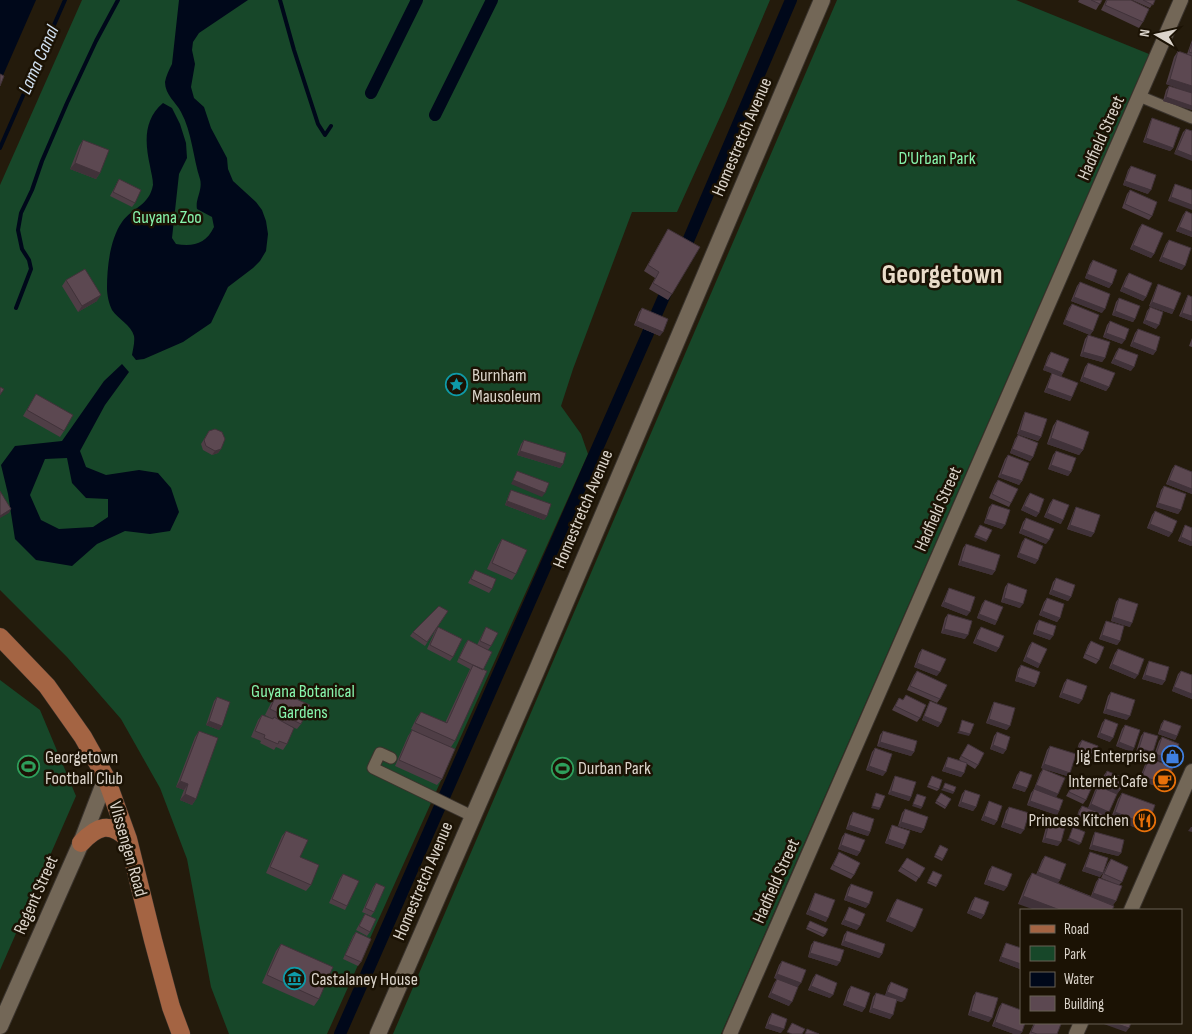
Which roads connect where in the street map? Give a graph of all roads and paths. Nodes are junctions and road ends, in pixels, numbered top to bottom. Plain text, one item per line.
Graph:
1 (822, 0) edge
2 (1181, 0) edge
3 (1139, 96) junction
4 (1192, 118) edge
5 (0, 637) edge
6 (391, 758) dead end
7 (1192, 771) edge
8 (106, 778) junction
9 (472, 816) junction
10 (128, 839) junction
11 (81, 843) junction
12 (1131, 909) edge
13 (0, 1026) edge
14 (180, 1034) edge
15 (378, 1034) edge
16 (730, 1034) edge

1 - 9 main road, Homestretch Avenue
2 - 3 street, Hadfield Street
3 - 4 street
3 - 16 street, Hadfield Street
5 - 8 main road, Vlissengen Road
6 - 9 street
7 - 12 street
8 - 10 main road, Vlissengen Road
8 - 11 main road, Regent Street
9 - 15 main road, Homestretch Avenue
10 - 11 main road
10 - 14 main road, Vlissengen Road
11 - 13 main road, Regent Street

